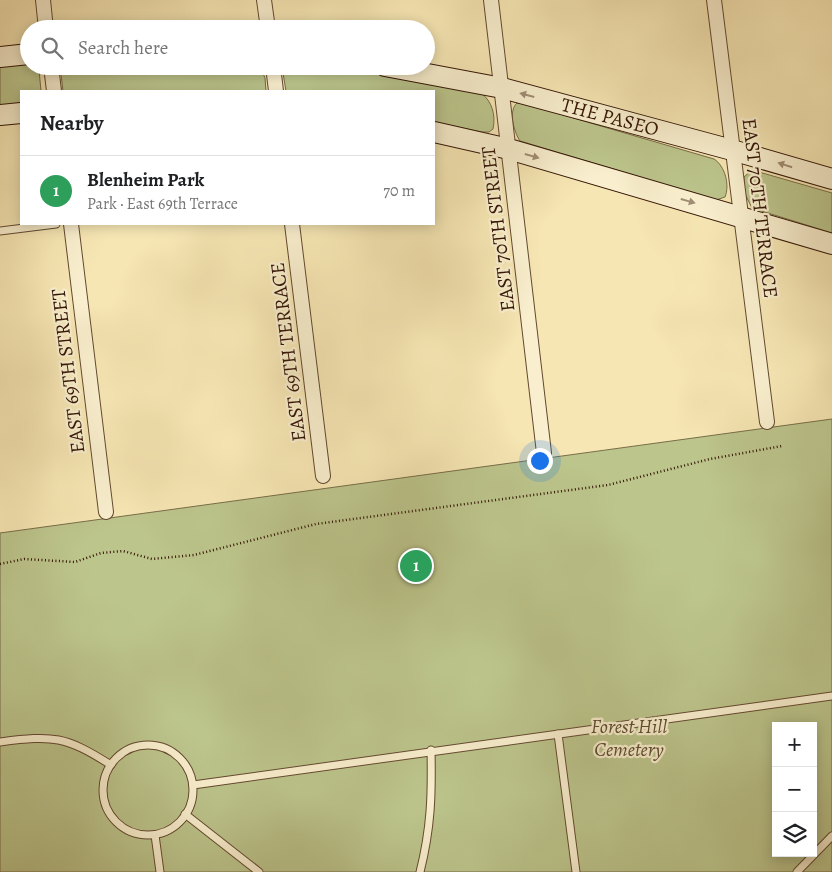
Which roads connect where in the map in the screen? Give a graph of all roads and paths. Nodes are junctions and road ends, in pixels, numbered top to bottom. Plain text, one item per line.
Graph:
1 (43, 0) edge
2 (264, 0) edge
3 (491, 0) edge
4 (714, 0) edge
5 (45, 20) edge
6 (267, 20) edge
7 (20, 55) edge
8 (0, 57) edge
9 (52, 75) edge
10 (274, 75) edge
11 (433, 75) edge
12 (502, 88) junction
13 (54, 90) edge
14 (276, 90) edge
15 (20, 112) edge
16 (0, 115) edge
17 (435, 132) edge
18 (509, 149) junction
19 (732, 150) junction
20 (832, 179) edge
21 (741, 216) junction
22 (48, 225) edge
23 (70, 225) edge
24 (292, 225) edge
25 (0, 231) edge
26 (832, 244) edge
27 (767, 422) dead end
28 (782, 446) dead end
29 (544, 453) dead end
30 (323, 476) dead end
31 (106, 512) dead end
32 (0, 564) edge
33 (832, 696) edge
34 (558, 734) junction
35 (0, 742) edge
36 (431, 750) junction
37 (111, 765) junction
38 (193, 784) junction
39 (185, 814) junction
40 (155, 835) junction
41 (832, 836) edge
42 (160, 872) edge
43 (260, 872) edge
44 (420, 872) edge
45 (576, 872) edge
46 (797, 872) edge

1 - 5 street
2 - 6 street
3 - 12 street, EAST 70TH STREET
4 - 19 street, EAST 70TH TERRACE
7 - 8 main road
9 - 13 street
10 - 14 street
11 - 12 main road, THE PASEO
12 - 18 street, EAST 70TH STREET
19 -> 12 main road, THE PASEO
15 - 16 main road
17 - 18 main road
18 -> 21 main road
18 - 29 street, EAST 70TH STREET
20 -> 19 main road, THE PASEO
19 - 21 street, EAST 70TH TERRACE
21 - 26 main road
21 - 27 street, EAST 70TH TERRACE
22 - 25 lane
23 - 31 street, EAST 69TH STREET
24 - 30 street, EAST 69TH TERRACE
28 - 32 path
33 - 34 lane
34 - 36 lane
34 - 45 lane
35 - 37 lane
36 - 38 lane
36 - 44 lane
37 - 38 lane
37 - 40 lane
38 - 39 lane
39 - 40 lane
39 - 43 lane
40 - 42 lane
41 - 46 lane

